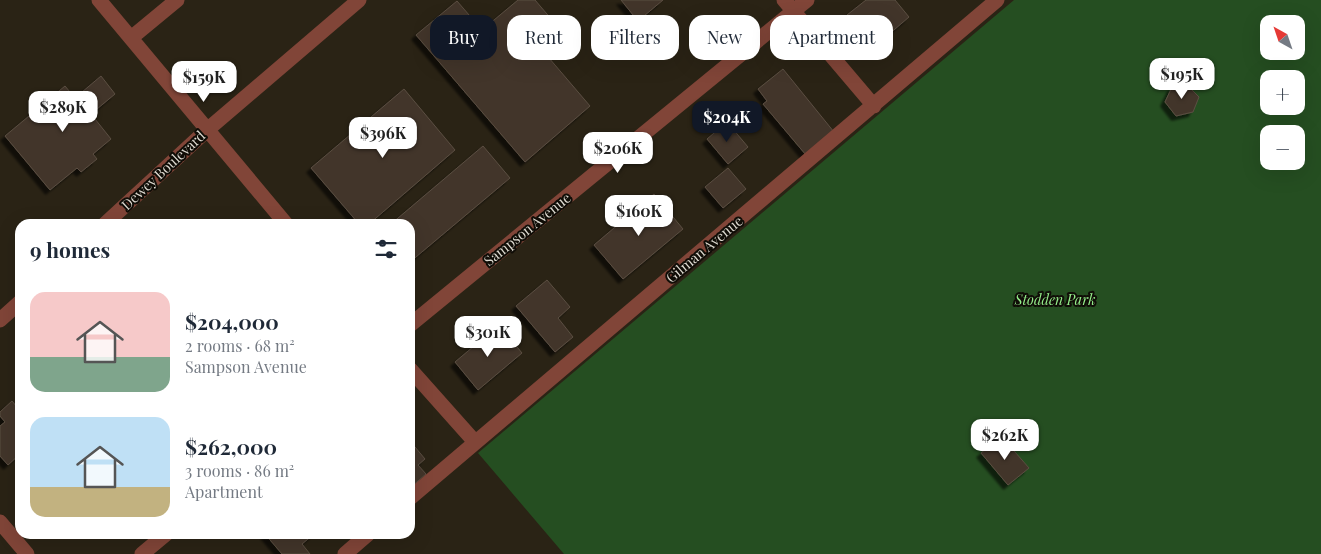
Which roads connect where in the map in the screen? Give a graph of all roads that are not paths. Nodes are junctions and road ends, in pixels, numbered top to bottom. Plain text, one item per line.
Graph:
1 (99, 0) edge
2 (177, 0) edge
3 (360, 0) edge
4 (807, 0) edge
5 (997, 0) edge
6 (789, 6) edge
7 (132, 38) junction
8 (874, 106) junction
9 (207, 130) junction
10 (110, 219) edge
11 (282, 219) edge
12 (15, 306) edge
13 (0, 320) edge
14 (415, 321) edge
15 (415, 375) edge
16 (475, 442) junction
17 (415, 494) edge
18 (0, 522) edge
19 (160, 539) edge
20 (362, 539) edge
21 (27, 554) edge
22 (142, 554) edge
23 (345, 554) edge

1 - 7 street
2 - 7 street
3 - 9 street, Dewey Boulevard
4 - 6 street, Sampson Avenue
5 - 8 street, Gilman Avenue
6 - 8 street
6 - 14 street, Sampson Avenue
7 - 9 street
8 - 16 street, Gilman Avenue
9 - 10 street, Dewey Boulevard
9 - 11 street
12 - 13 street
15 - 16 street
16 - 17 street, Gilman Avenue
18 - 21 street
19 - 22 street
20 - 23 street

